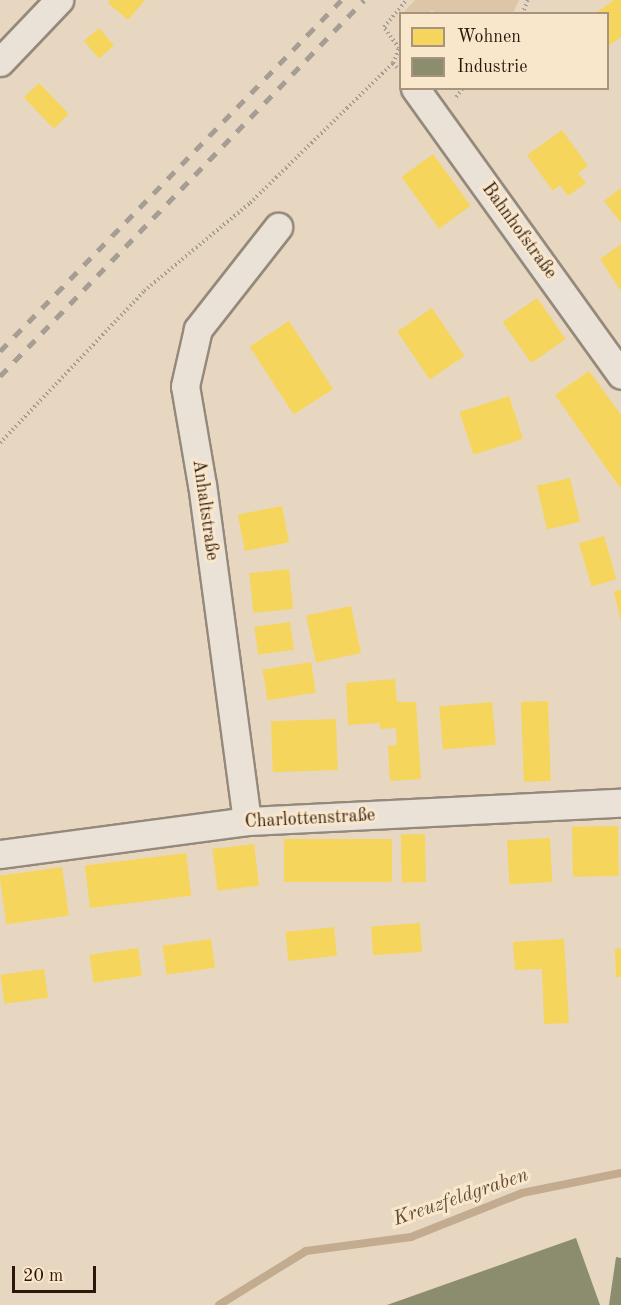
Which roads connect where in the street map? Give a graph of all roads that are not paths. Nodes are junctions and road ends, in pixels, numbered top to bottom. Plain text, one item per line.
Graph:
1 (59, 0) edge
2 (0, 62) edge
3 (416, 90) edge
4 (278, 227) dead end
5 (621, 375) edge
6 (621, 803) edge
7 (247, 821) junction
8 (0, 854) edge

1 - 2 street
3 - 5 street, Bahnhofstraße
4 - 7 street, Anhaltstraße
6 - 7 street, Charlottenstraße
7 - 8 street, Charlottenstraße

